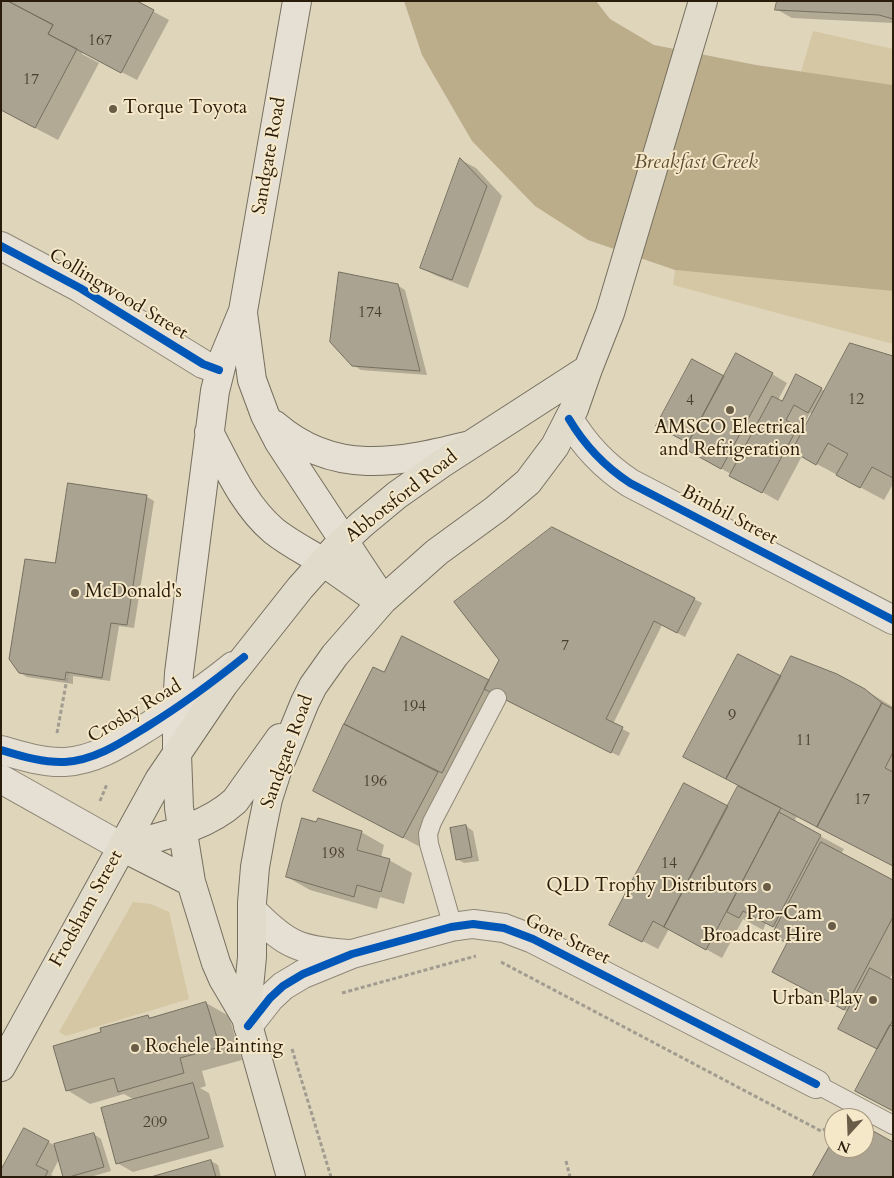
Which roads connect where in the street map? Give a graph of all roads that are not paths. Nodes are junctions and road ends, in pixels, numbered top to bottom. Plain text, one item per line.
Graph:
1 (297, 1) edge
2 (703, 1) edge
3 (1, 246) edge
4 (243, 311) junction
5 (588, 369) junction
6 (219, 370) junction
7 (252, 380) junction
8 (264, 416) junction
9 (569, 419) junction
10 (209, 432) junction
11 (470, 445) junction
12 (344, 541) junction
13 (323, 562) junction
14 (382, 602) junction
15 (893, 620) edge
16 (244, 657) junction
17 (497, 698) dead end
18 (305, 702) junction
19 (177, 708) junction
20 (1, 750) edge
21 (177, 754) junction
22 (1, 779) edge
23 (182, 830) junction
24 (122, 847) junction
25 (191, 882) junction
26 (252, 910) junction
27 (453, 927) junction
28 (352, 954) junction
29 (247, 1022) junction
30 (1, 1067) edge
31 (816, 1084) joint
32 (893, 1125) edge
33 (290, 1177) edge

1 - 4 street, Sandgate Road
2 - 5 highway
3 - 6 street, Collingwood Street
4 - 6 street, Sandgate Road
4 - 7 street, Sandgate Road
5 - 9 highway
5 - 11 highway, Abbotsford Road
6 - 7 street, Collingwood Street
6 - 10 street, Sandgate Road
7 - 8 street, Sandgate Road
8 - 11 street
8 - 12 street, Sandgate Road
9 - 14 highway
9 - 15 street, Bimbil Street
10 - 13 street
10 - 19 street, Sandgate Road
11 - 12 highway, Abbotsford Road
12 - 13 highway, Abbotsford Road
12 - 14 highway
13 - 14 highway
13 - 16 highway, Abbotsford Road
14 - 18 highway, Sandgate Road
16 - 19 street, Crosby Road
16 - 21 highway
17 - 27 lane
18 - 23 highway
18 - 26 highway, Sandgate Road
19 - 20 street, Crosby Road
19 - 21 street, Sandgate Road
21 - 23 highway, Sandgate Road
21 - 24 highway, Frodsham Street
22 - 24 street
23 - 24 highway
23 - 25 highway, Sandgate Road
24 - 25 highway
24 - 30 highway, Frodsham Street
25 - 29 highway, Sandgate Road
26 - 28 street, Gore Street
26 - 29 highway, Sandgate Road
27 - 28 street, Gore Street
27 - 31 street, Gore Street
28 - 29 street, Gore Street
29 - 33 highway, Sandgate Road
31 - 32 lane

